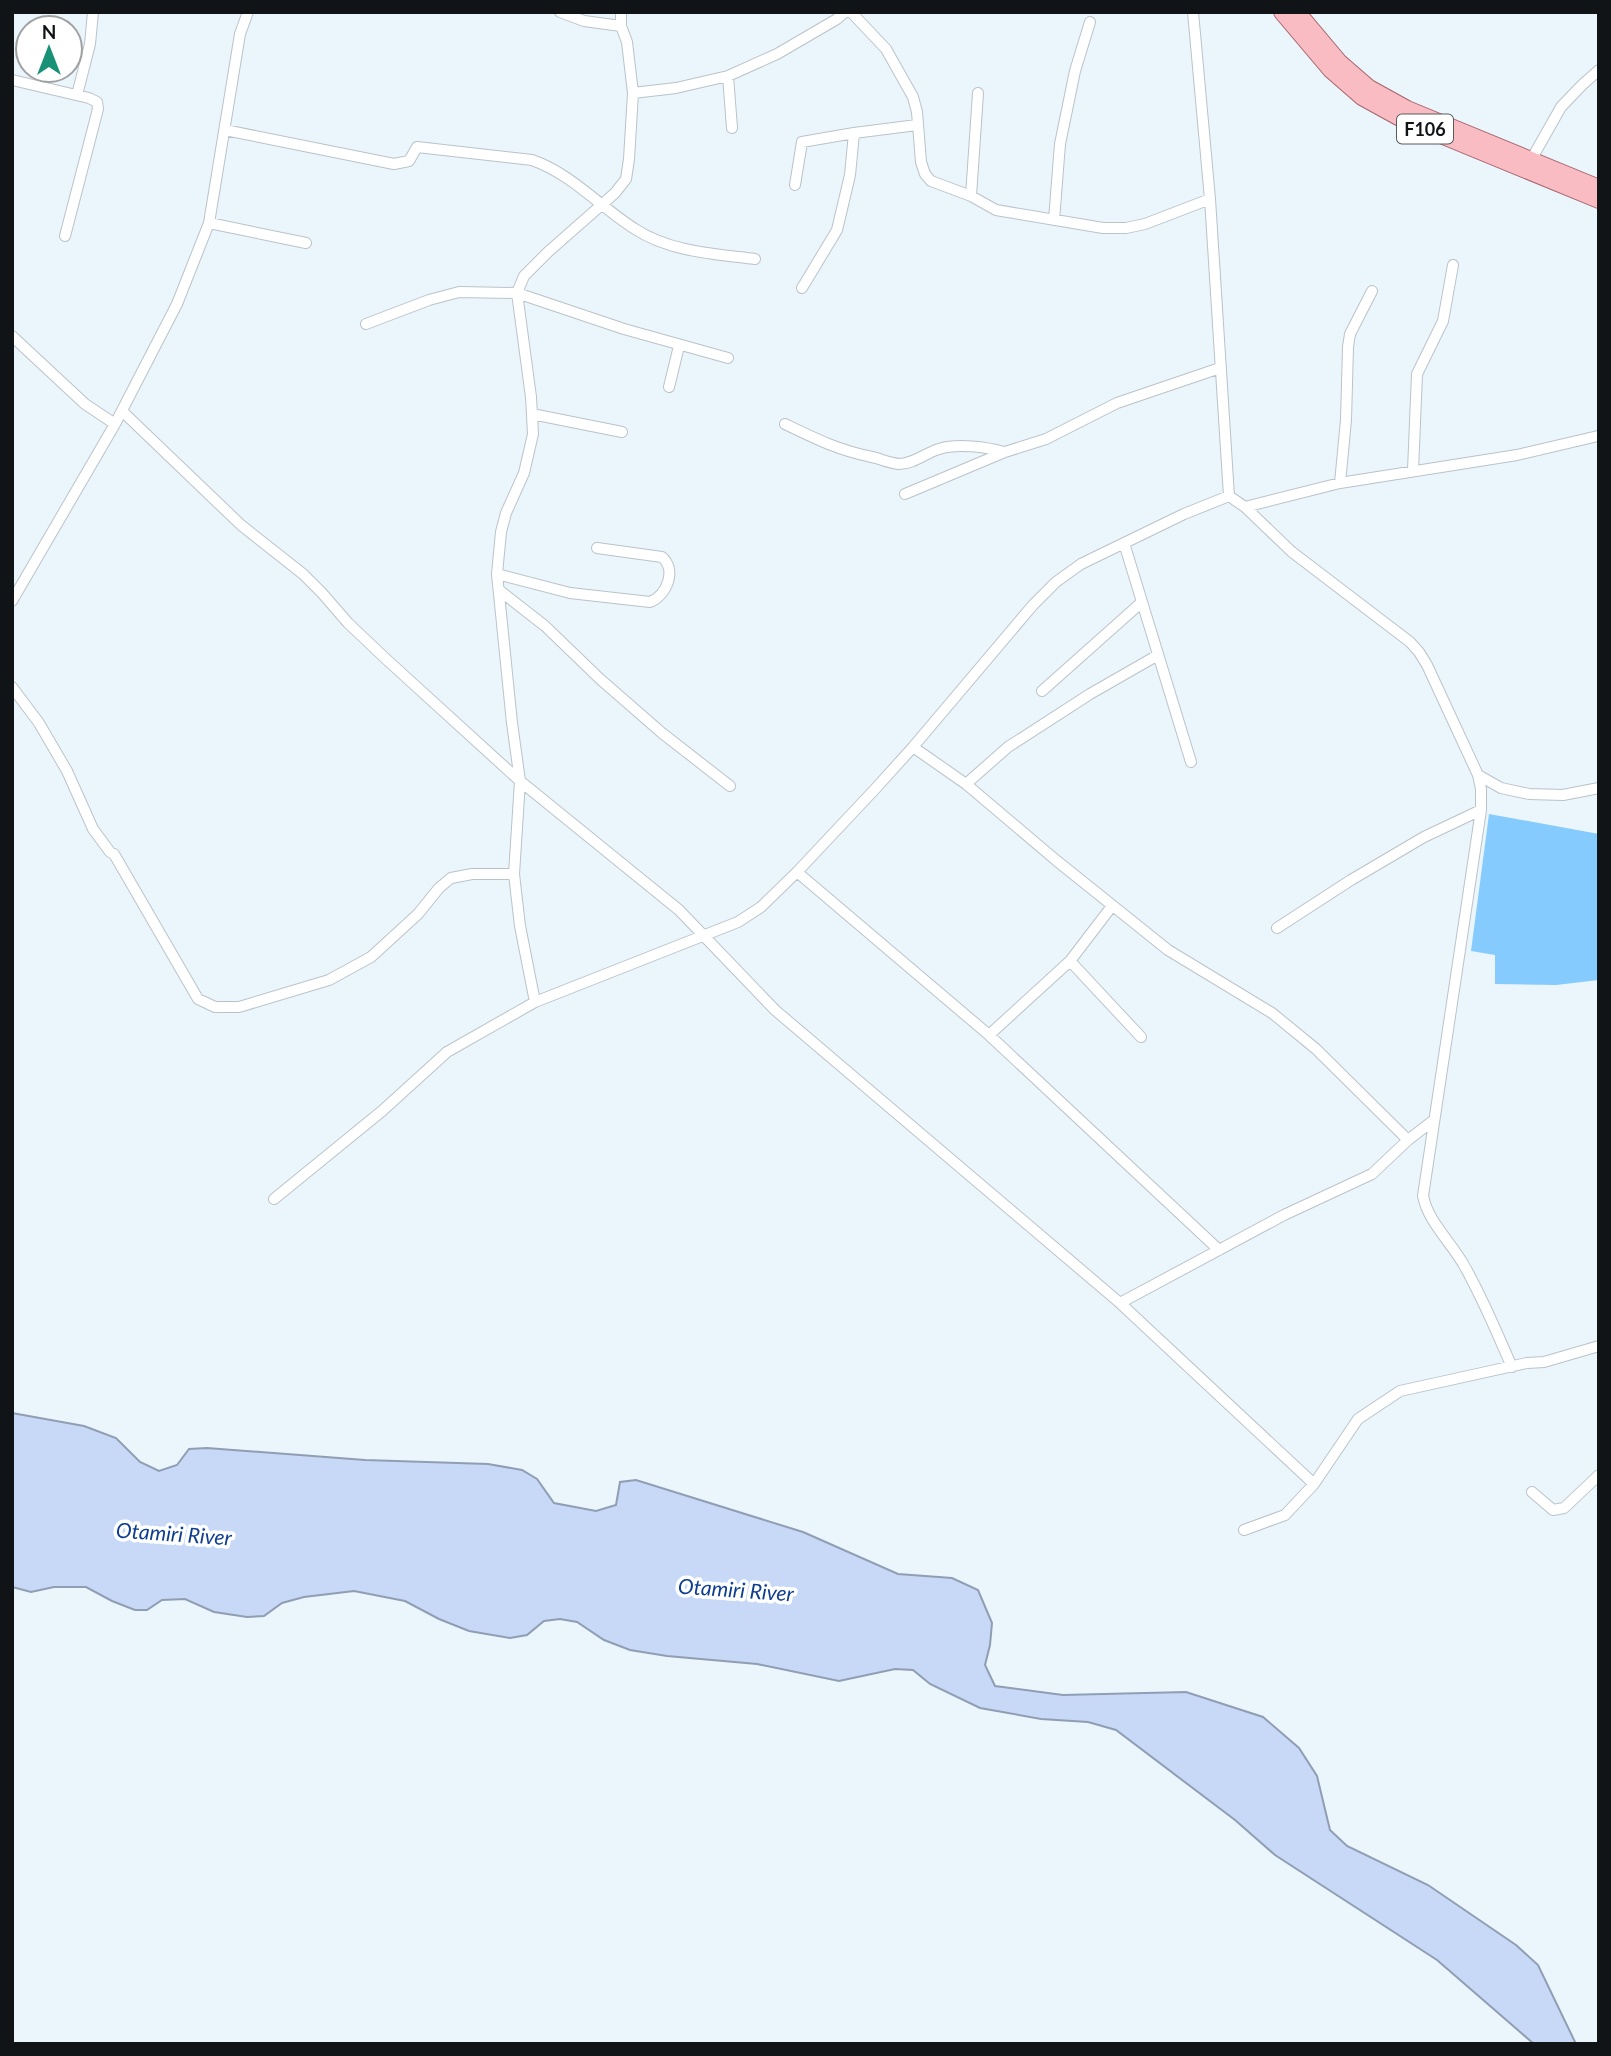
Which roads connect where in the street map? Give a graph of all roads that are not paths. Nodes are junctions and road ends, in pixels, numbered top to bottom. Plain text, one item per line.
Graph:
1 (93, 12) edge
2 (248, 12) edge
3 (560, 12) edge
4 (621, 12) edge
5 (845, 12) edge
6 (851, 12) edge
7 (1193, 12) edge
8 (1282, 12) edge
9 (1297, 12) edge
10 (1090, 23) dead end
11 (621, 26) junction
12 (1599, 70) edge
13 (728, 76) junction
14 (12, 80) edge
15 (633, 93) junction
16 (978, 93) dead end
17 (77, 95) junction
18 (917, 125) junction
19 (732, 128) dead end
20 (225, 130) junction
21 (854, 133) junction
22 (1531, 160) junction
23 (795, 184) dead end
24 (1599, 188) edge
25 (971, 196) junction
26 (1210, 199) junction
27 (1599, 200) edge
28 (601, 205) junction
29 (1054, 220) junction
30 (209, 223) junction
31 (65, 236) dead end
32 (306, 243) dead end
33 (755, 258) dead end
34 (1453, 265) dead end
35 (802, 288) dead end
36 (1372, 291) dead end
37 (517, 293) junction
38 (366, 324) dead end
39 (12, 336) edge
40 (679, 346) junction
41 (728, 358) dead end
42 (1220, 368) junction
43 (669, 387) dead end
44 (122, 411) junction
45 (532, 414) junction
46 (116, 424) junction
47 (785, 424) dead end
48 (622, 432) dead end
49 (1598, 436) edge
50 (1005, 452) junction
51 (1413, 470) junction
52 (1340, 483) junction
53 (905, 494) dead end
54 (1229, 496) junction
55 (1245, 507) junction
56 (1124, 543) junction
57 (597, 548) dead end
58 (497, 574) junction
59 (499, 590) junction
60 (12, 601) edge
61 (1142, 602) junction
62 (1158, 655) junction
63 (12, 687) edge
64 (1042, 691) dead end
65 (912, 747) junction
66 (1191, 762) dead end
67 (1478, 775) junction
68 (520, 781) junction
69 (966, 784) junction
70 (730, 786) dead end
71 (1599, 788) edge
72 (1481, 810) junction
73 (797, 872) junction
74 (514, 874) junction
75 (1112, 906) junction
76 (1277, 928) dead end
77 (704, 936) junction
78 (1070, 961) junction
79 (535, 1002) junction
80 (989, 1035) junction
81 (1141, 1037) dead end
82 (1434, 1120) junction
83 (1408, 1140) junction
84 (274, 1199) dead end
85 (1219, 1250) junction
86 (1120, 1303) junction
87 (1599, 1346) edge
88 (1512, 1367) junction
89 (1599, 1475) edge
90 (1314, 1484) junction
91 (1532, 1492) dead end
92 (1244, 1530) dead end

1 - 17 street
2 - 20 street
3 - 11 street
4 - 11 street
5 - 13 street
6 - 18 street
7 - 26 street
8 - 27 main road, F106
9 - 22 main road, F106
10 - 29 street
11 - 15 street
12 - 22 street
13 - 15 street
13 - 19 street
14 - 17 street
15 - 28 street
16 - 25 street
17 - 31 street
18 - 21 street
18 - 25 street
20 - 28 street
20 - 30 street
21 - 23 street
21 - 35 street
22 - 24 main road, F106
25 - 29 street
26 - 29 street
26 - 42 street
28 - 33 street
28 - 37 street
30 - 32 street
30 - 44 street
34 - 51 street
36 - 52 street
37 - 38 street
37 - 40 street
37 - 45 street
39 - 46 street
40 - 41 street
40 - 43 street
42 - 50 street
42 - 54 street
44 - 46 street
44 - 68 street
45 - 48 street
45 - 58 street
46 - 60 street
47 - 50 street
49 - 51 street
50 - 53 street
51 - 52 street
52 - 55 street
54 - 55 street
54 - 56 street
55 - 67 street
56 - 61 street
56 - 65 street
57 - 58 street
58 - 59 street
59 - 68 street
59 - 70 street
61 - 62 street
61 - 64 street
62 - 66 street
62 - 69 street
63 - 74 street
65 - 69 street
65 - 73 street
67 - 71 street
67 - 72 street
68 - 74 street
68 - 77 street
69 - 75 street
72 - 76 street
72 - 82 street
73 - 77 street
73 - 80 street
74 - 79 street
75 - 78 street
75 - 83 street
77 - 79 street
77 - 86 street
78 - 80 street
78 - 81 street
79 - 84 street
80 - 85 street
82 - 83 street
82 - 88 street
83 - 85 street
85 - 86 street
86 - 90 street
87 - 88 street
88 - 90 street
89 - 91 street
90 - 92 street

